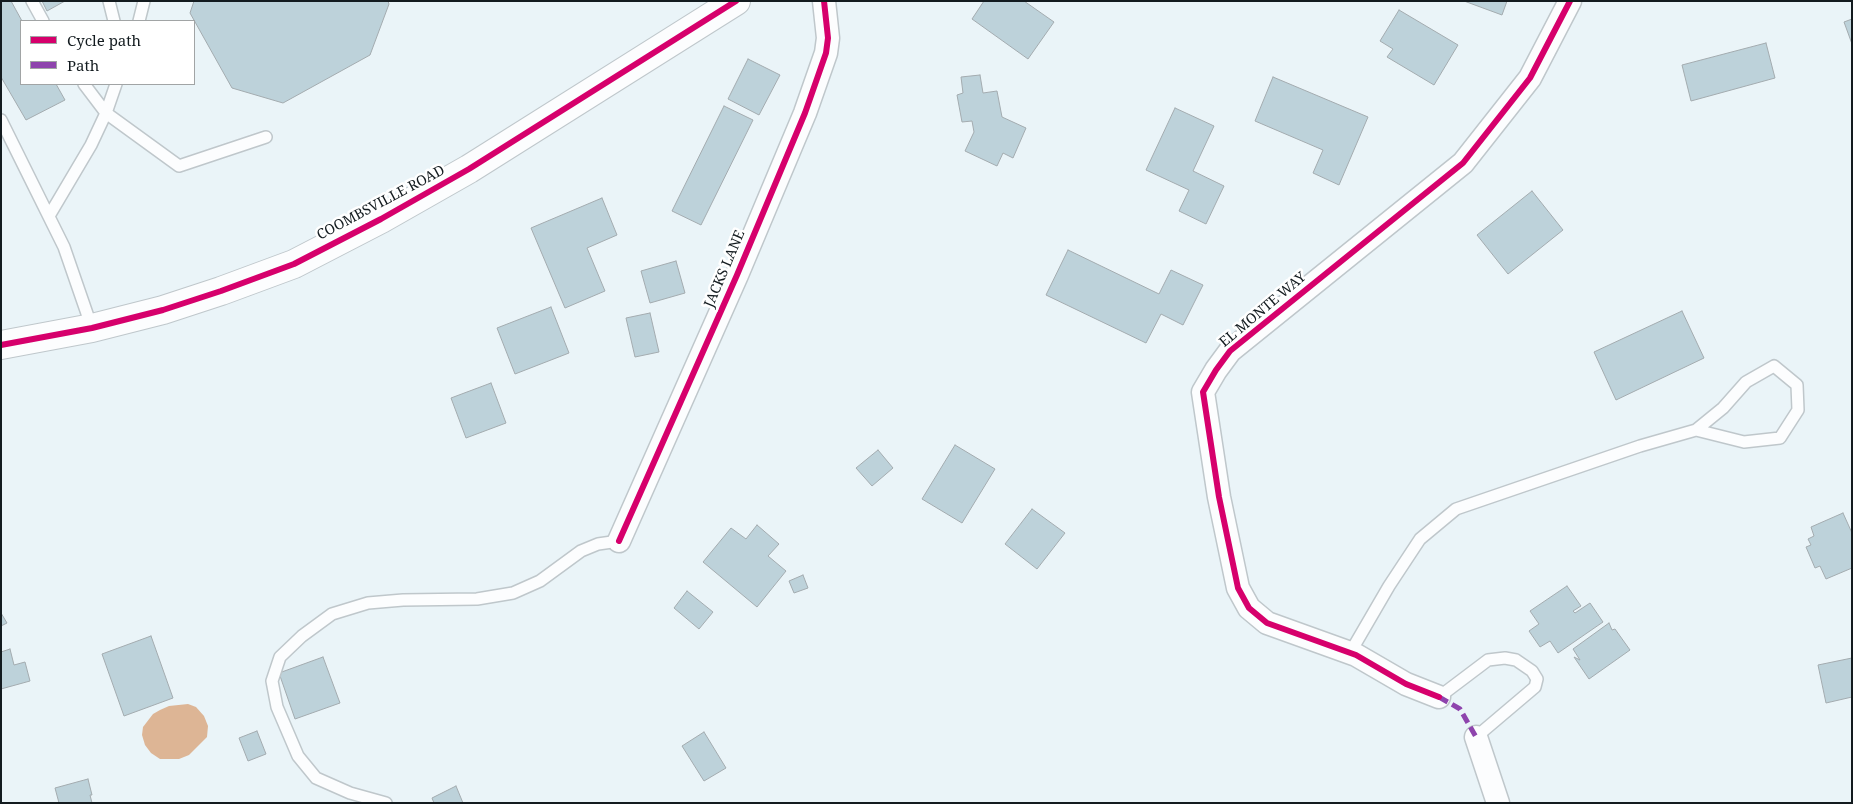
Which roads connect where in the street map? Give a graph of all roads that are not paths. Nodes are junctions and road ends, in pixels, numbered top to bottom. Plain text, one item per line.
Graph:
1 (32, 1) edge
2 (109, 1) edge
3 (144, 1) edge
4 (736, 1) edge
5 (824, 1) edge
6 (1570, 1) edge
7 (42, 20) edge
8 (114, 20) edge
9 (139, 20) edge
10 (85, 85) edge
11 (116, 85) edge
12 (106, 113) junction
13 (1, 120) edge
14 (266, 137) dead end
15 (49, 216) junction
16 (92, 328) junction
17 (1, 345) edge
18 (1696, 430) junction
19 (619, 541) joint
20 (1350, 653) junction
21 (1439, 697) joint
22 (1476, 737) joint
23 (386, 803) edge
24 (1498, 803) edge

1 - 7 lane
2 - 8 lane
3 - 9 lane
4 - 16 street, COOMBSVILLE ROAD
5 - 19 street, JACKS LANE
6 - 20 street, EL MONTE WAY
10 - 12 lane
11 - 12 lane
12 - 14 lane
12 - 15 lane
13 - 15 lane
15 - 16 lane
16 - 17 street, COOMBSVILLE ROAD
18 - 18 lane
18 - 20 lane
19 - 23 lane
20 - 21 street, EL MONTE WAY
21 - 22 lane
22 - 24 street

